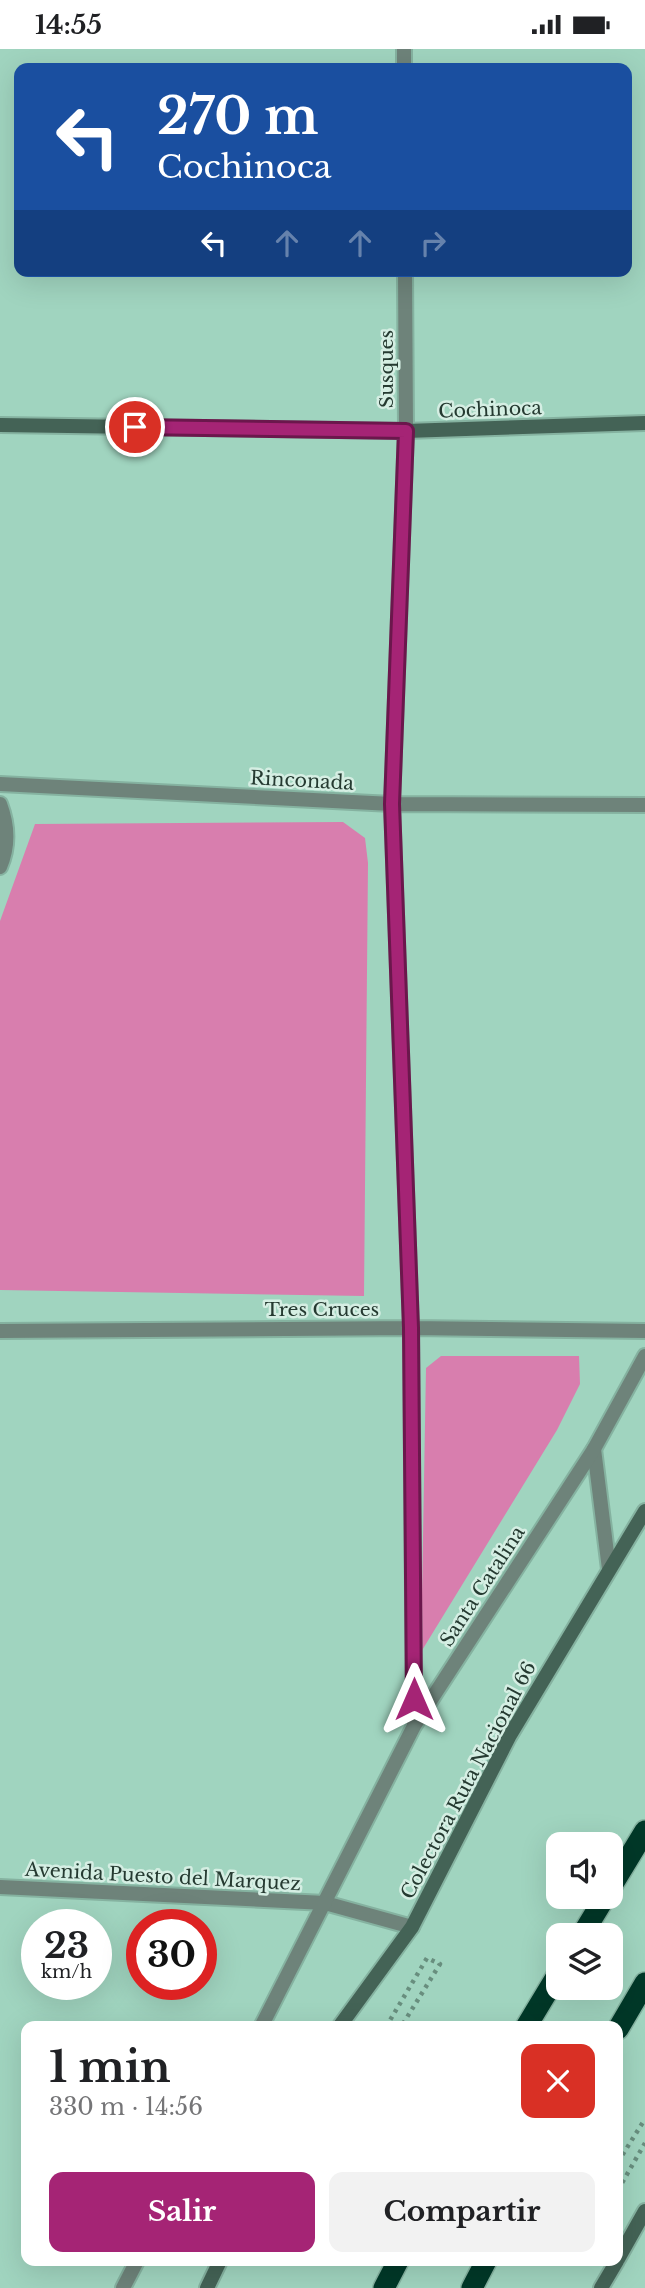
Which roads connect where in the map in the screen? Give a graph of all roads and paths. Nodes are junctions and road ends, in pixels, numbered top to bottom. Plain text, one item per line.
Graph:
1 (405, 277) edge
2 (645, 423) edge
3 (0, 425) edge
4 (406, 431) junction
5 (0, 784) edge
6 (0, 804) edge
7 (392, 804) junction
8 (645, 805) edge
9 (0, 867) edge
10 (411, 1328) junction
11 (0, 1331) edge
12 (645, 1331) edge
13 (645, 1356) edge
14 (594, 1449) junction
15 (645, 1511) edge
16 (608, 1569) junction
17 (414, 1725) junction
18 (645, 1831) edge
19 (623, 1867) edge
20 (0, 1887) edge
21 (325, 1903) junction
22 (412, 1927) junction
23 (645, 1983) edge
24 (546, 1994) edge
25 (264, 2021) edge
26 (343, 2021) edge
27 (390, 2021) edge
28 (405, 2021) edge
29 (530, 2021) edge
30 (623, 2021) edge
31 (645, 2119) edge
32 (645, 2143) edge
33 (623, 2154) edge
34 (623, 2181) edge
35 (645, 2211) edge
36 (623, 2250) edge
37 (134, 2266) edge
38 (217, 2266) edge
39 (395, 2266) edge
40 (483, 2266) edge
41 (614, 2266) edge
42 (123, 2288) edge
43 (206, 2288) edge
44 (384, 2288) edge
45 (472, 2288) edge
46 (601, 2288) edge

1 - 4 street, Susques
2 - 4 street, Cochinoca
3 - 4 street, Cochinoca
4 - 7 street, Susques
5 - 7 street, Rinconada
6 - 9 street
7 - 8 street, Rinconada
7 - 10 street, Susques
10 - 11 street, Tres Cruces
10 - 12 street, Tres Cruces
10 - 17 street, Susques
13 - 14 street, Santa Catalina
14 - 16 street
14 - 17 street, Santa Catalina
15 - 16 street, Colectora Ruta Nacional 66
16 - 22 street, Colectora Ruta Nacional 66
17 - 21 street, Santa Catalina
18 - 19 highway
20 - 21 street, Avenida Puesto del Marquez
21 - 22 street, Avenida Puesto del Marquez
21 - 25 street, Santa Catalina
22 - 26 street, Colectora Ruta Nacional 66
23 - 30 highway
24 - 29 highway
27 - 28 path
31 - 33 path
32 - 34 path
35 - 36 street
37 - 42 street
38 - 43 street
39 - 44 highway
40 - 45 highway
41 - 46 street

